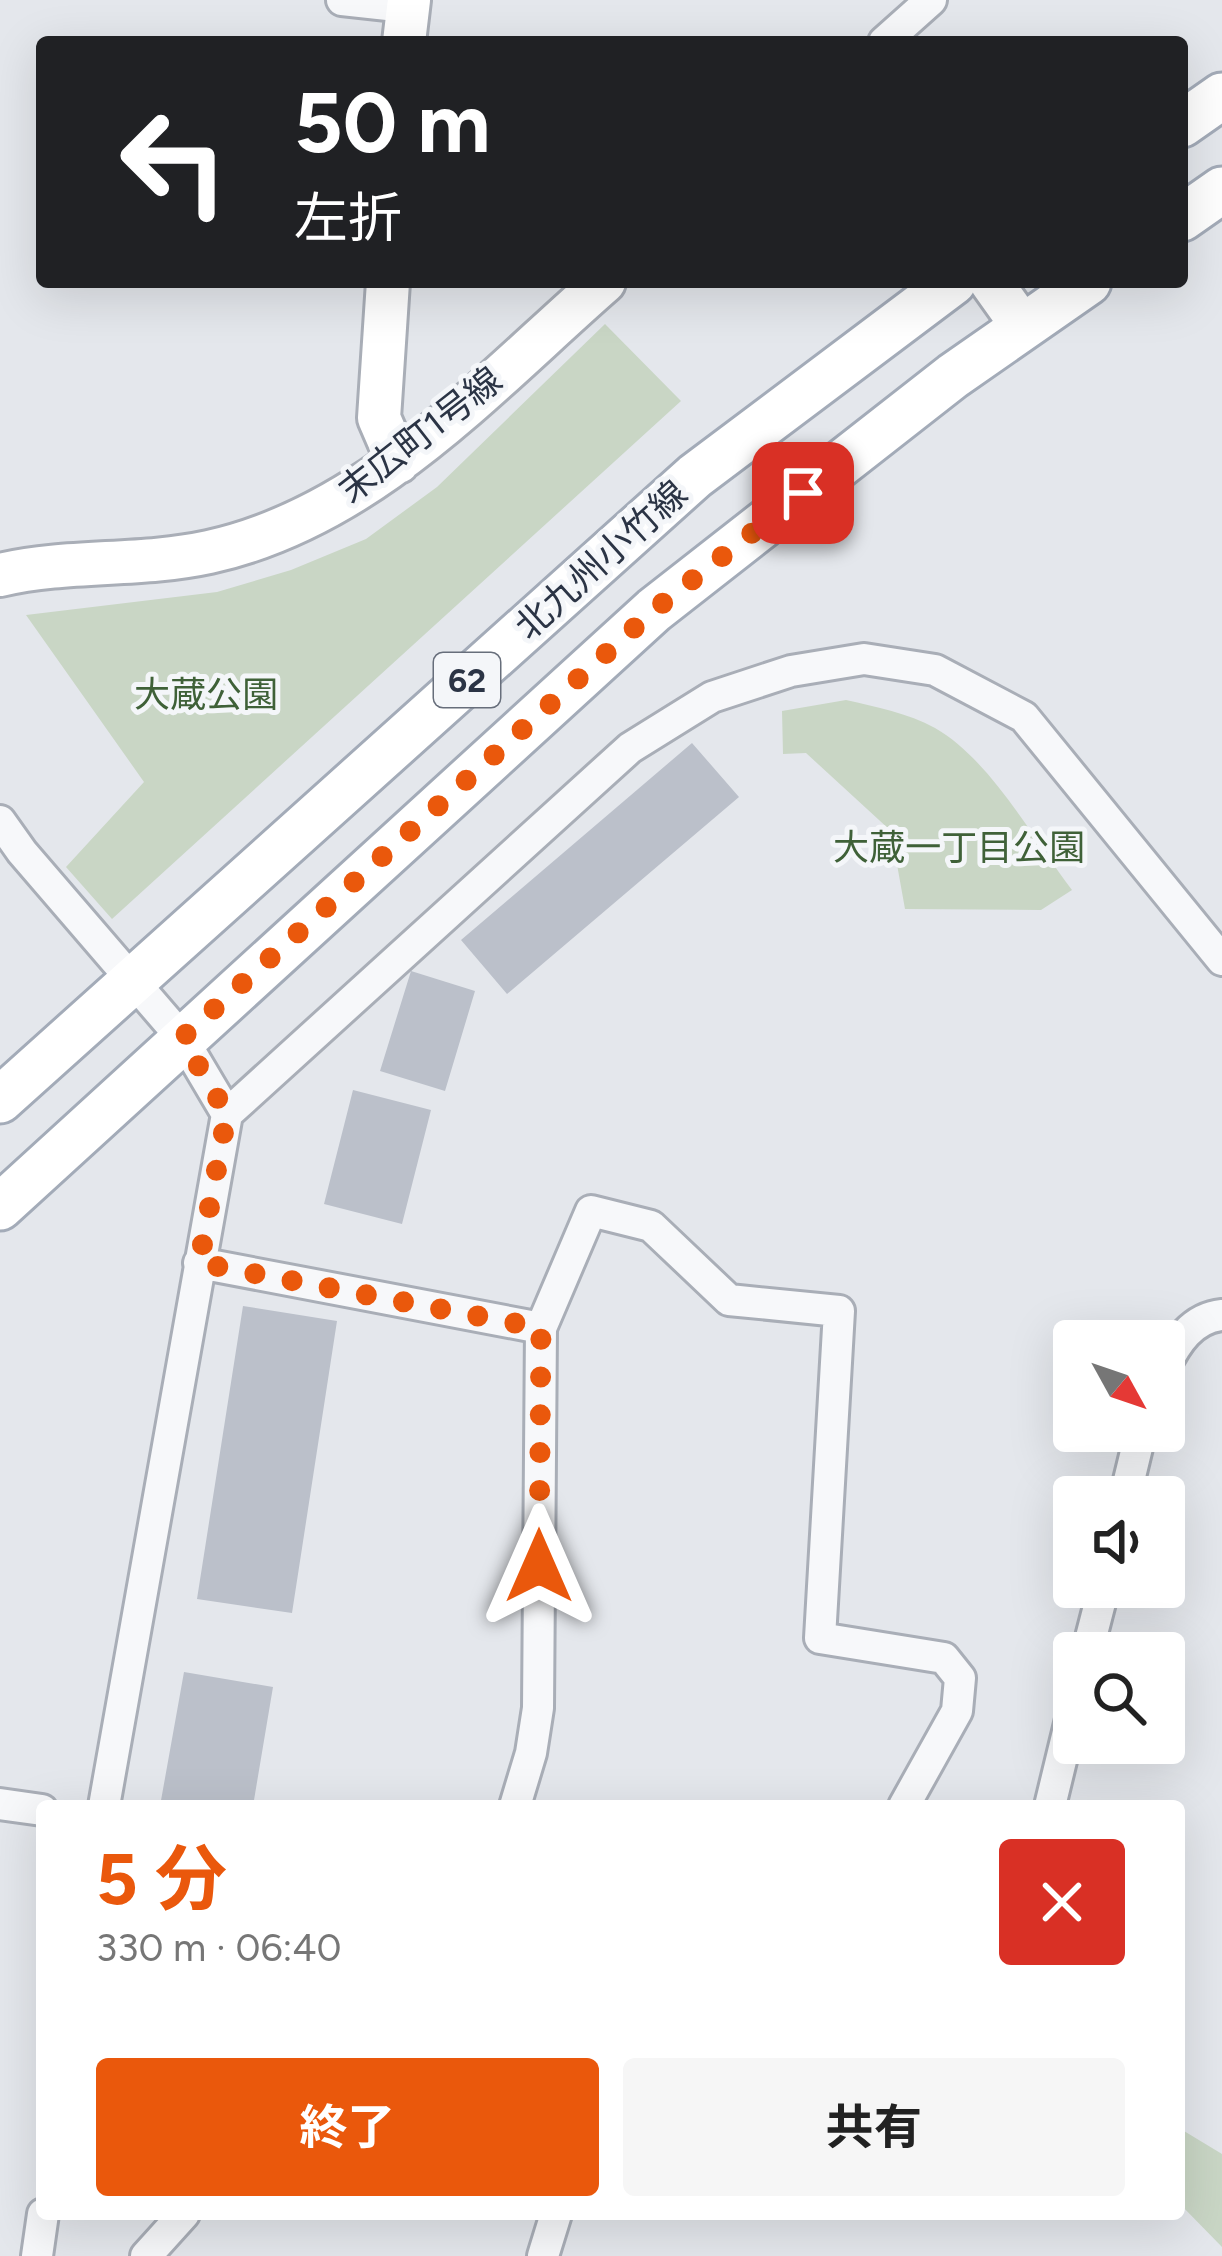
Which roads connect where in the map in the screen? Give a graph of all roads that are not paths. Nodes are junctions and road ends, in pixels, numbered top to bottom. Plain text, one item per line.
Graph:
1 (341, 0) edge
2 (931, 0) edge
3 (406, 16) edge
4 (891, 36) edge
5 (1222, 96) edge
6 (1188, 120) edge
7 (1222, 190) edge
8 (1188, 214) edge
9 (388, 288) edge
10 (597, 288) edge
11 (945, 288) edge
12 (995, 288) edge
13 (1079, 288) edge
14 (1022, 327) junction
15 (398, 462) junction
16 (0, 575) edge
17 (0, 820) edge
18 (11, 862) edge
19 (1222, 960) edge
20 (132, 981) junction
21 (182, 1038) junction
22 (0, 1100) edge
23 (227, 1114) junction
24 (0, 1208) edge
25 (199, 1263) junction
26 (1222, 1315) edge
27 (541, 1328) junction
28 (1185, 1333) edge
29 (1060, 1764) edge
30 (105, 1800) edge
31 (517, 1800) edge
32 (907, 1800) edge
33 (1051, 1800) edge
34 (0, 1804) edge
35 (36, 1809) edge
36 (42, 2220) edge
37 (179, 2220) edge
38 (554, 2220) edge
39 (152, 2254) edge
40 (37, 2256) edge
41 (543, 2256) edge

1 - 3 street
2 - 4 street
5 - 6 main road
7 - 8 main road
9 - 15 street
10 - 15 street, 末広町1号線
11 - 20 main road, 北九州小竹線 / 62
12 - 14 street
13 - 14 main road, 北九州小竹線 / 62
14 - 21 main road, 北九州小竹線 / 62
15 - 16 street, 末広町1号線
17 - 18 street
18 - 20 street
19 - 23 street
20 - 21 street
20 - 22 main road, 北九州小竹線 / 62
21 - 23 street
21 - 24 main road, 北九州小竹線 / 62
23 - 25 street
25 - 27 street
25 - 30 street
26 - 28 street
27 - 31 street
27 - 32 street
29 - 33 street
34 - 35 street
36 - 40 street
37 - 39 street
38 - 41 street

